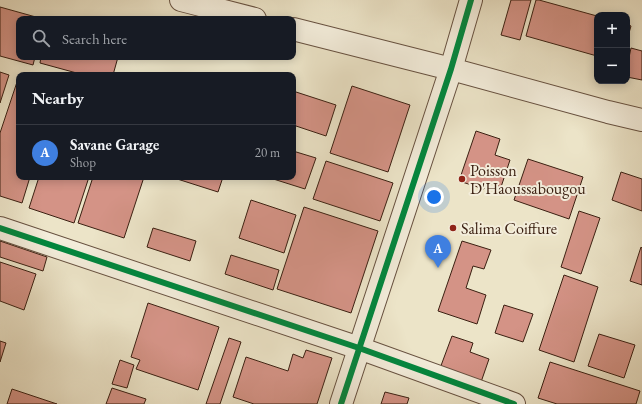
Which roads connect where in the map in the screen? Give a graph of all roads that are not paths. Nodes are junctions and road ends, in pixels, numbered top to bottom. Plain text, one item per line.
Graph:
1 (182, 0) edge
2 (471, 0) edge
3 (243, 16) edge
4 (296, 30) edge
5 (451, 70) junction
6 (642, 120) edge
7 (0, 228) edge
8 (359, 348) junction
9 (341, 404) edge
10 (514, 404) edge

1 - 3 street
2 - 5 street
4 - 5 street
5 - 6 street
5 - 8 street
7 - 8 street
8 - 9 street
8 - 10 street

